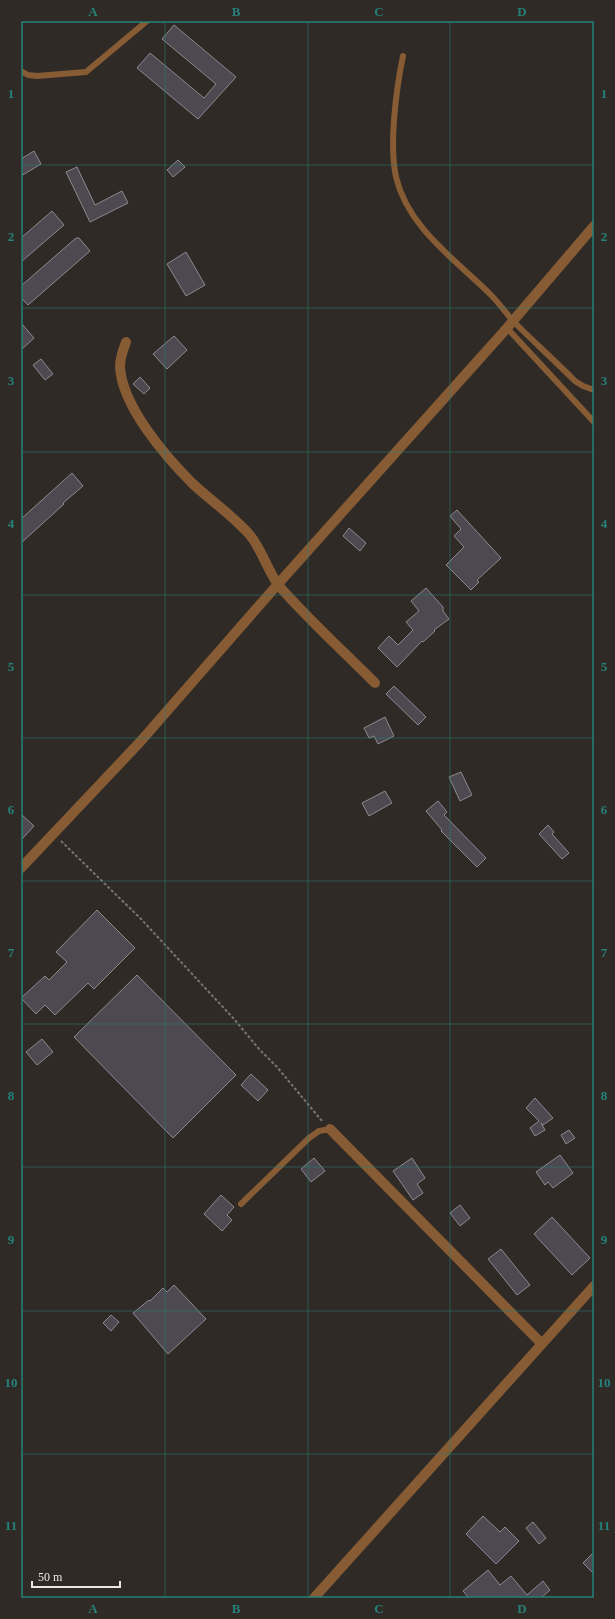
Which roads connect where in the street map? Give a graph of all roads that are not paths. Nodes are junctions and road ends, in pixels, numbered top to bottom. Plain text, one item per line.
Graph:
1 (147, 21) edge
2 (403, 56) dead end
3 (21, 71) edge
4 (594, 226) edge
5 (510, 325) junction
6 (126, 342) dead end
7 (594, 390) edge
8 (594, 422) edge
9 (278, 584) junction
10 (376, 683) dead end
11 (21, 868) edge
12 (330, 1129) joint
13 (241, 1204) dead end
14 (594, 1286) edge
15 (542, 1344) junction
16 (314, 1598) edge

1 - 3 lane
2 - 5 lane
4 - 5 street
5 - 7 lane
5 - 8 lane
5 - 9 street
6 - 9 street
9 - 10 street
9 - 11 street
12 - 13 lane
12 - 15 street
14 - 15 street
15 - 16 street

